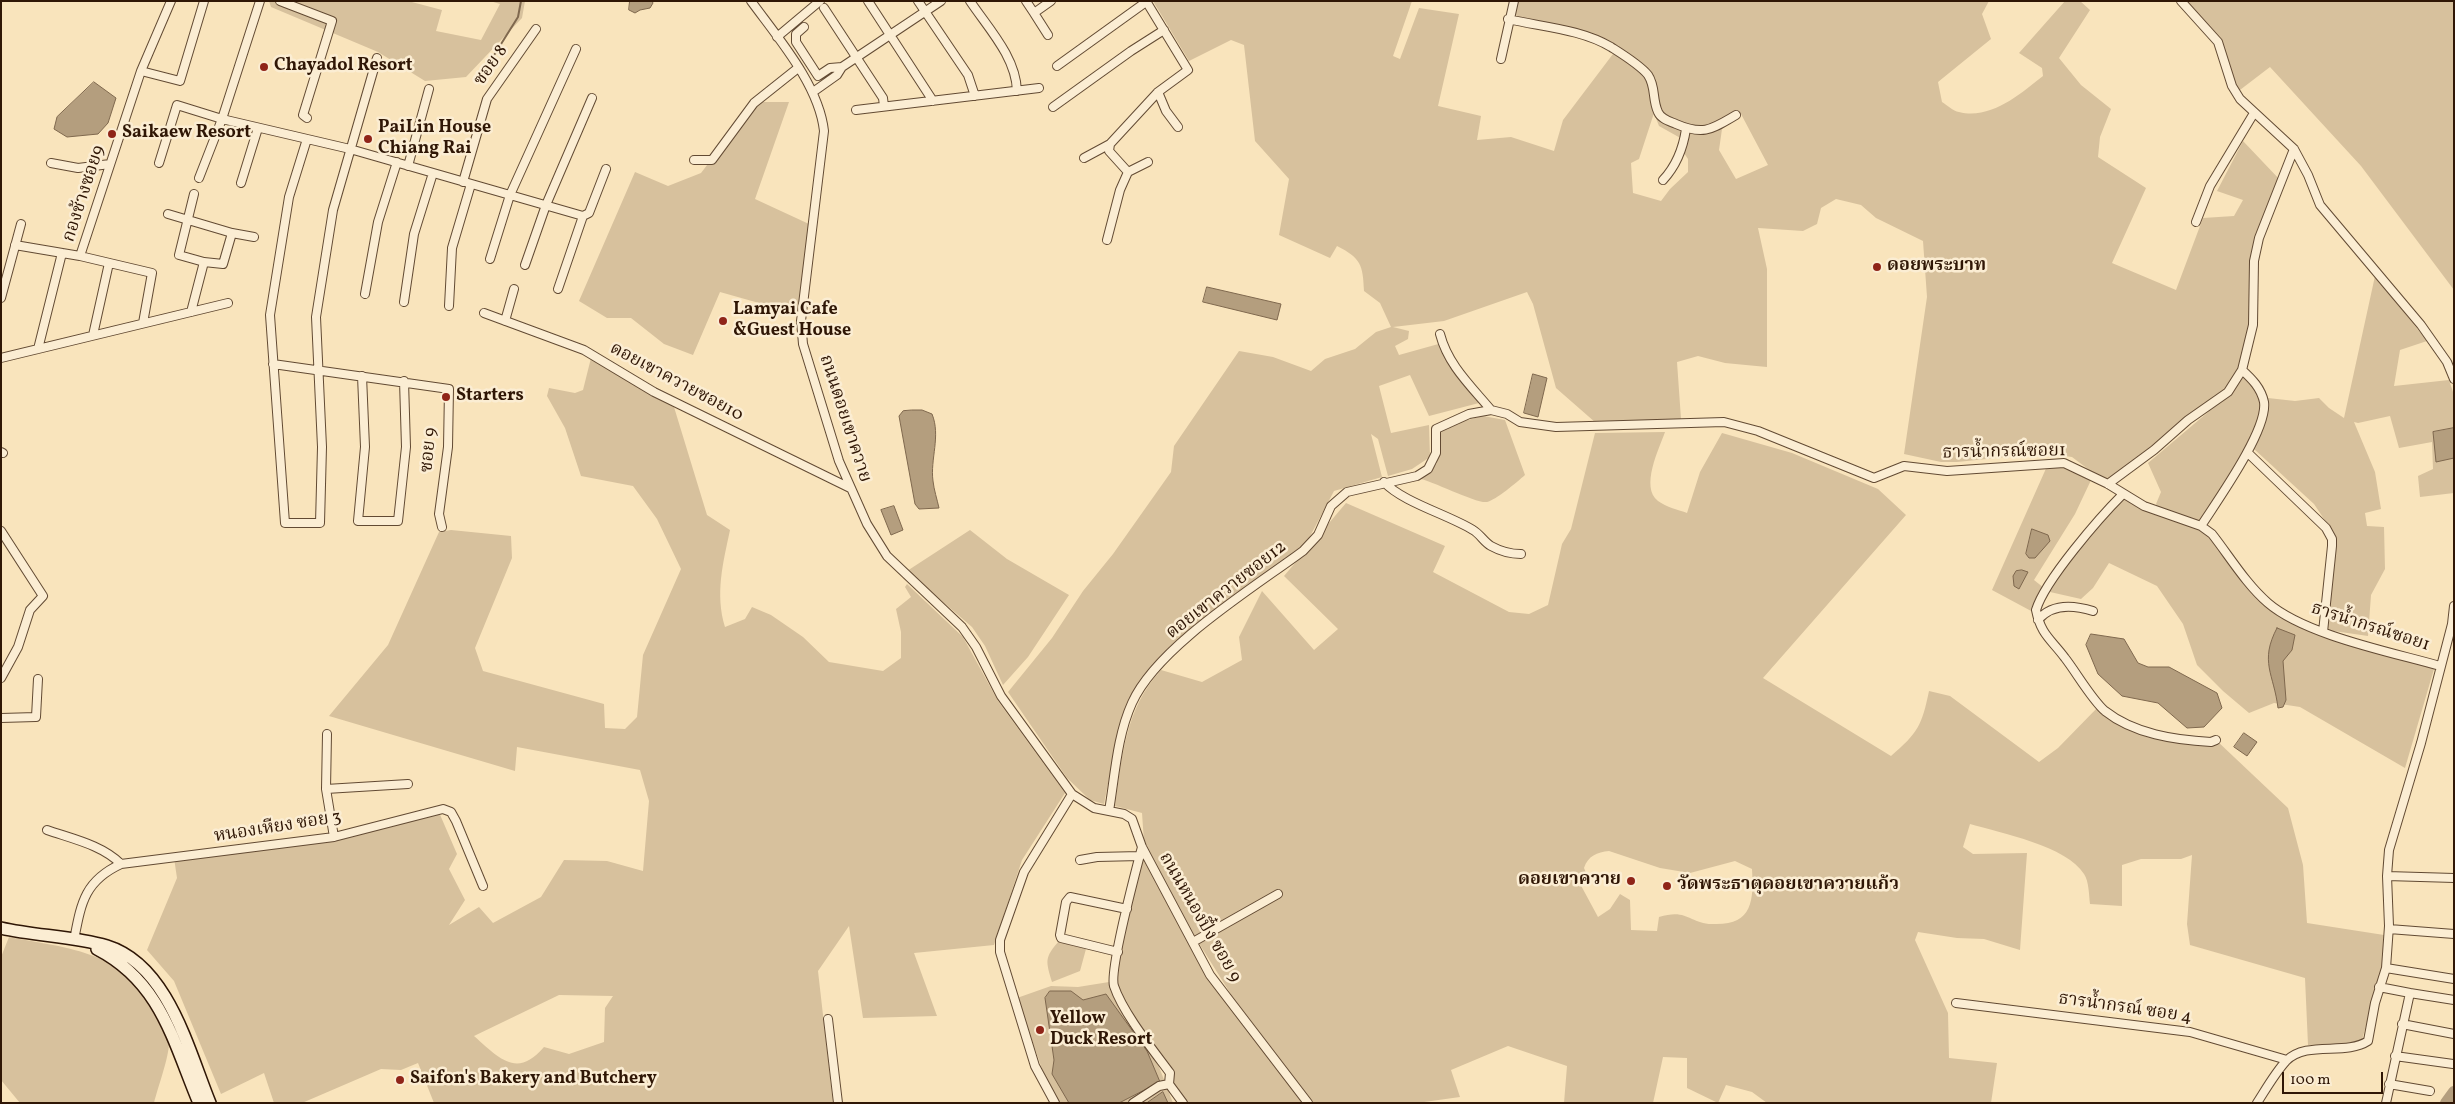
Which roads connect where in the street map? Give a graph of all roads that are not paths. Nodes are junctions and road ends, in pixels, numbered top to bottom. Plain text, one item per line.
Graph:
1 (171, 1) edge
2 (204, 1) edge
3 (260, 1) edge
4 (280, 1) edge
5 (751, 1) edge
6 (868, 1) edge
7 (918, 1) edge
8 (940, 1) edge
9 (970, 1) edge
10 (1026, 1) edge
11 (1051, 1) edge
12 (1146, 1) edge
13 (1514, 1) edge
14 (2180, 1) edge
15 (822, 5) edge
16 (925, 12) junction
17 (1034, 13) junction
18 (1508, 19) junction
19 (804, 28) dead end
20 (536, 29) dead end
21 (1164, 30) junction
22 (890, 35) junction
23 (1048, 35) dead end
24 (777, 36) junction
25 (576, 49) dead end
26 (857, 57) junction
27 (377, 58) dead end
28 (1500, 59) dead end
29 (1057, 66) dead end
30 (842, 67) junction
31 (798, 68) junction
32 (141, 71) junction
33 (428, 88) dead end
34 (1039, 88) dead end
35 (1017, 91) junction
36 (813, 92) junction
37 (1158, 92) junction
38 (975, 96) junction
39 (592, 98) dead end
40 (933, 101) junction
41 (884, 106) junction
42 (1053, 107) dead end
43 (856, 110) dead end
44 (2254, 113) junction
45 (1736, 115) dead end
46 (307, 118) dead end
47 (222, 119) junction
48 (1178, 127) dead end
49 (258, 128) junction
50 (1686, 129) junction
51 (307, 139) junction
52 (1110, 144) junction
53 (350, 149) junction
54 (2294, 149) junction
55 (1084, 158) dead end
56 (694, 160) dead end
57 (397, 162) junction
58 (1148, 162) dead end
59 (51, 163) dead end
60 (159, 163) dead end
61 (110, 164) junction
62 (408, 166) junction
63 (606, 168) dead end
64 (1128, 172) junction
65 (433, 173) junction
66 (199, 178) dead end
67 (1663, 180) dead end
68 (241, 183) dead end
69 (467, 183) junction
70 (194, 194) dead end
71 (510, 195) junction
72 (546, 205) junction
73 (168, 214) dead end
74 (583, 216) junction
75 (188, 221) junction
76 (2196, 222) dead end
77 (21, 224) dead end
78 (232, 233) junction
79 (254, 237) dead end
80 (1107, 240) dead end
81 (15, 245) junction
82 (62, 253) junction
83 (80, 256) junction
84 (490, 259) dead end
85 (204, 262) junction
86 (109, 263) junction
87 (524, 265) dead end
88 (514, 289) dead end
89 (558, 289) dead end
90 (365, 294) dead end
91 (1, 298) edge
92 (404, 302) dead end
93 (228, 303) dead end
94 (449, 306) dead end
95 (191, 312) junction
96 (484, 313) dead end
97 (505, 321) junction
98 (143, 324) junction
99 (1440, 334) dead end
100 (93, 336) junction
101 (38, 349) junction
102 (1, 358) edge
103 (273, 364) junction
104 (2242, 370) junction
105 (317, 371) junction
106 (362, 376) junction
107 (2454, 379) edge
108 (404, 382) junction
109 (1491, 410) junction
110 (2248, 453) junction
111 (1384, 482) junction
112 (2108, 484) junction
113 (850, 488) junction
114 (2123, 494) junction
115 (442, 526) dead end
116 (2201, 526) junction
117 (1, 531) edge
118 (1521, 554) dead end
119 (2454, 606) edge
120 (2093, 611) dead end
121 (2038, 620) junction
122 (2323, 632) junction
123 (2440, 666) junction
124 (1, 678) edge
125 (38, 679) dead end
126 (1, 718) edge
127 (327, 734) dead end
128 (2216, 740) dead end
129 (408, 784) dead end
130 (326, 789) junction
131 (1072, 794) junction
132 (1109, 811) junction
133 (47, 830) dead end
134 (334, 837) junction
135 (1142, 847) junction
136 (1140, 856) junction
137 (1080, 860) dead end
138 (121, 864) junction
139 (2387, 876) junction
140 (2454, 878) edge
141 (483, 886) dead end
142 (1278, 894) dead end
143 (1127, 908) junction
144 (2388, 929) junction
145 (2, 931) edge
146 (2454, 934) edge
147 (79, 942) junction
148 (1192, 942) junction
149 (1118, 952) junction
150 (2386, 968) junction
151 (2454, 979) edge
152 (2379, 987) junction
153 (2410, 993) junction
154 (2454, 1000) edge
155 (1956, 1003) dead end
156 (163, 1004) junction
157 (828, 1019) dead end
158 (2402, 1024) junction
159 (2454, 1034) edge
160 (2395, 1056) junction
161 (2287, 1060) junction
162 (2453, 1064) edge
163 (1170, 1084) junction
164 (2390, 1084) junction
165 (2430, 1091) dead end
166 (199, 1103) edge
167 (210, 1103) edge
168 (838, 1103) edge
169 (1055, 1103) edge
170 (1133, 1103) edge
171 (1183, 1103) edge
172 (1308, 1103) edge
173 (2257, 1103) edge
174 (2386, 1103) edge

1 - 32 street, กองช้างซอย9
2 - 32 street
3 - 47 street
4 - 46 street
5 - 24 street, ถนนดอยเขาควาย
6 - 22 street
7 - 16 street
8 - 16 street
9 - 35 street
10 - 17 street
11 - 17 street
12 - 21 street
12 - 29 street
13 - 18 street
14 - 44 street
15 - 24 street
15 - 26 street
16 - 22 street
16 - 38 street
17 - 23 street
18 - 28 street
18 - 50 street
19 - 30 street
20 - 69 street, ซอย 8
21 - 37 street
21 - 42 street
22 - 26 street
22 - 40 street
24 - 31 street, ถนนดอยเขาควาย
25 - 71 street
26 - 30 street
26 - 41 street
27 - 53 street
30 - 36 street
31 - 36 street, ถนนดอยเขาควาย
31 - 56 street
32 - 61 street, กองช้างซอย9
33 - 62 street
34 - 35 street
35 - 38 street
36 - 113 street, ถนนดอยเขาควาย
37 - 48 street
37 - 52 street
38 - 40 street
39 - 72 street
40 - 41 street
41 - 43 street
44 - 54 street
44 - 76 street
45 - 50 street
47 - 49 street
47 - 60 street
47 - 66 street
49 - 51 street
49 - 68 street
50 - 67 street
51 - 53 street
51 - 103 street
52 - 55 street
52 - 64 street
53 - 57 street
53 - 105 street
54 - 104 street
54 - 107 street
57 - 62 street
57 - 90 street
58 - 64 street
59 - 61 street
61 - 83 street, กองช้างซอย9
62 - 65 street
63 - 74 street
64 - 80 street
65 - 69 street
65 - 92 street
69 - 71 street
69 - 94 street, ซอย 8
70 - 75 street
71 - 72 street
71 - 84 street
72 - 74 street
72 - 87 street
73 - 75 street
74 - 89 street
75 - 78 street
75 - 85 street
77 - 81 street
78 - 79 street
78 - 85 street
81 - 82 street
81 - 91 street
82 - 83 street
82 - 101 street
83 - 86 street
85 - 95 street
86 - 98 street
86 - 100 street
88 - 97 street
93 - 95 street
95 - 98 street
96 - 97 street, ดอยเขาควายซอย10
97 - 113 street, ดอยเขาควายซอย10
98 - 100 street
99 - 109 street
100 - 101 street
101 - 102 street
103 - 105 street
103 - 105 street
104 - 110 street
104 - 112 street
105 - 106 street
106 - 108 street
106 - 108 street
108 - 115 street, ซอย 9
109 - 111 street
109 - 112 street, ธารน้ำกรณ์ซอย1
110 - 116 street
110 - 122 street
111 - 118 street
111 - 132 street, ดอยเขาควายซอย12
112 - 114 street, ธารน้ำกรณ์ซอย1
113 - 131 street, ถนนดอยเขาควาย
114 - 116 street, ธารน้ำกรณ์ซอย1
114 - 121 street
116 - 122 street, ธารน้ำกรณ์ซอย1
117 - 124 street
119 - 123 street
120 - 121 street
121 - 128 street
122 - 123 street, ธารน้ำกรณ์ซอย1
123 - 139 street
125 - 126 street
127 - 130 street
129 - 130 street
130 - 134 street
131 - 132 street, ถนนหนองปึ๋ง ซอย 9
131 - 169 street
132 - 135 street, ถนนหนองปึ๋ง ซอย 9
133 - 138 street
134 - 138 street, หนองเหียง ซอย 3
134 - 141 street, หนองเหียง ซอย 3
135 - 136 street
135 - 148 street, ถนนหนองปึ๋ง ซอย 9
136 - 137 street
136 - 143 street
138 - 147 street, หนองเหียง ซอย 3
139 - 140 street
139 - 144 street
142 - 148 street
143 - 149 street
143 - 149 street
144 - 146 street
144 - 150 street
145 - 147 main road
147 - 156 main road
148 - 172 street, ถนนหนองปึ๋ง ซอย 9
149 - 163 street
150 - 151 street
150 - 152 street
152 - 153 street
152 - 161 street
153 - 154 street
153 - 158 street
155 - 161 street, ธารน้ำกรณ์ ซอย 4
156 - 166 main road
156 - 167 main road
157 - 168 street
158 - 159 street
158 - 160 street
160 - 162 street
160 - 164 street
161 - 173 street
163 - 170 street
163 - 171 street
164 - 165 street
164 - 174 street

